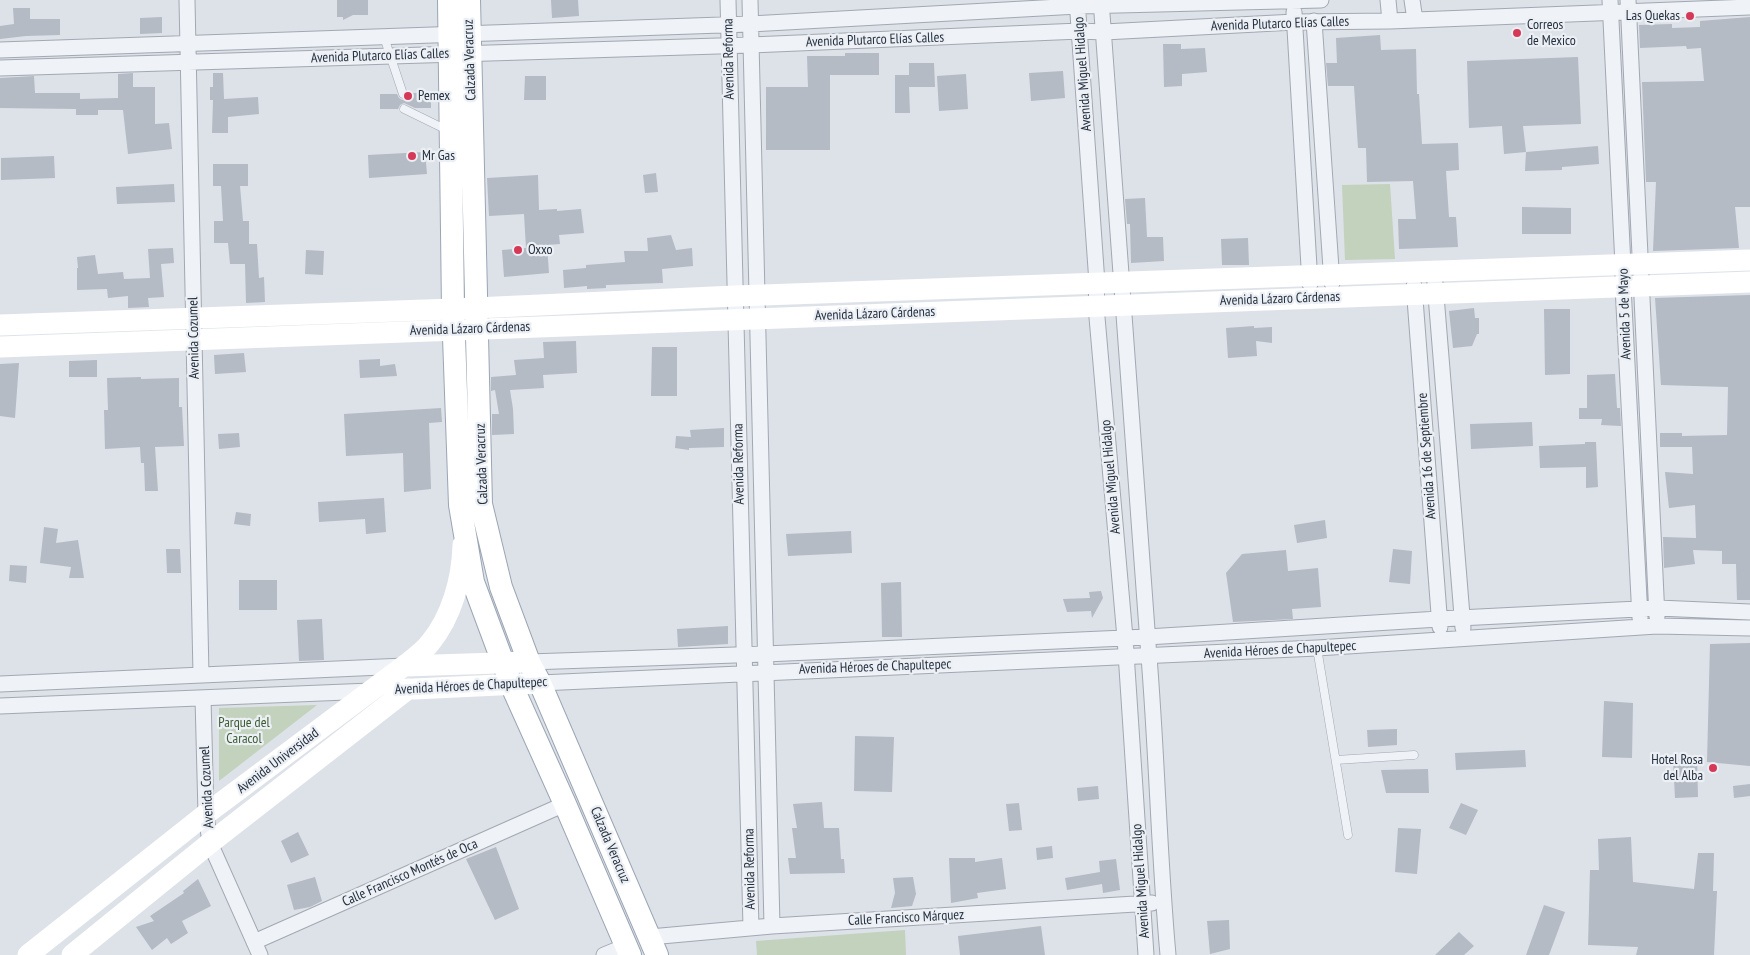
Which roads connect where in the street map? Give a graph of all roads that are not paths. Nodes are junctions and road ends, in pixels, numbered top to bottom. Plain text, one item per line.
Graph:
1 (187, 0) edge
2 (448, 0) edge
3 (469, 0) edge
4 (728, 0) edge
5 (750, 0) edge
6 (1321, 0) edge
7 (1388, 0) edge
8 (1412, 0) edge
9 (1294, 1) edge
10 (1078, 3) edge
11 (1101, 3) edge
12 (1611, 6) edge
13 (1629, 6) edge
14 (1750, 7) edge
15 (1415, 20) junction
16 (1390, 21) junction
17 (1295, 22) junction
18 (1314, 22) junction
19 (728, 24) junction
20 (750, 24) junction
21 (1080, 31) junction
22 (1104, 32) junction
23 (384, 38) junction
24 (188, 44) junction
25 (460, 44) junction
26 (729, 46) junction
27 (751, 46) junction
28 (0, 50) edge
29 (391, 55) junction
30 (188, 62) junction
31 (0, 68) edge
32 (404, 94) dead end
33 (404, 109) dead end
34 (450, 132) junction
35 (1750, 260) edge
36 (1632, 264) junction
37 (1434, 271) junction
38 (1412, 272) junction
39 (1332, 275) junction
40 (1310, 276) junction
41 (1120, 282) junction
42 (1750, 282) edge
43 (1097, 283) junction
44 (1632, 286) junction
45 (1426, 294) junction
46 (757, 295) junction
47 (735, 296) junction
48 (1332, 297) junction
49 (1311, 298) junction
50 (1122, 305) junction
51 (1096, 306) junction
52 (194, 318) junction
53 (478, 318) junction
54 (454, 319) junction
55 (736, 319) junction
56 (757, 319) junction
57 (0, 325) edge
58 (194, 340) junction
59 (0, 347) edge
60 (464, 527) junction
61 (1658, 608) junction
62 (1640, 610) junction
63 (1750, 612) edge
64 (1464, 618) junction
65 (1439, 619) junction
66 (1316, 626) junction
67 (1657, 626) junction
68 (1640, 628) junction
69 (1750, 628) edge
70 (1147, 637) junction
71 (1125, 638) junction
72 (1463, 639) junction
73 (1443, 640) junction
74 (1317, 648) junction
75 (744, 654) junction
76 (765, 654) junction
77 (1126, 656) junction
78 (1149, 656) junction
79 (502, 662) junction
80 (529, 662) junction
81 (404, 666) junction
82 (766, 672) junction
83 (745, 674) junction
84 (201, 675) junction
85 (540, 683) junction
86 (0, 684) edge
87 (511, 684) junction
88 (408, 689) junction
89 (371, 691) junction
90 (203, 698) junction
91 (0, 706) edge
92 (1414, 755) dead end
93 (1336, 760) junction
94 (565, 804) junction
95 (206, 814) junction
96 (1348, 835) dead end
97 (210, 843) junction
98 (1164, 903) junction
99 (1142, 904) junction
100 (772, 926) junction
101 (751, 928) junction
102 (654, 946) edge
103 (257, 948) edge
104 (628, 950) edge
105 (28, 955) edge
106 (72, 955) edge
107 (604, 955) edge
108 (1146, 955) edge
109 (1168, 955) edge

1 - 24 street, Avenida Cozumel
2 - 25 main road, Calzada Veracruz
3 - 25 main road, Calzada Veracruz
4 - 19 street, Avenida Reforma
5 - 20 street, Avenida Reforma
6 - 9 street, Avenida Plutarco Elías Calles
7 - 16 street
8 - 15 street
9 - 11 street, Avenida Plutarco Elías Calles
9 - 17 street
10 - 11 street, Avenida Plutarco Elías Calles
10 - 20 street, Avenida Plutarco Elías Calles
10 - 21 street, Avenida Miguel Hidalgo
11 - 22 street, Avenida Miguel Hidalgo
12 - 13 street, Avenida Plutarco Elías Calles
12 - 15 street, Avenida Plutarco Elías Calles
12 - 36 street, Avenida 5 de Mayo
13 - 14 street, Avenida Plutarco Elías Calles
13 - 36 street, Avenida 5 de Mayo
15 - 16 street, Avenida Plutarco Elías Calles
16 - 18 street, Avenida Plutarco Elías Calles
17 - 18 street, Avenida Plutarco Elías Calles
17 - 22 street, Avenida Plutarco Elías Calles
17 - 40 street
18 - 39 street
19 - 20 street, Avenida Plutarco Elías Calles
19 - 25 street, Avenida Plutarco Elías Calles
19 - 26 street, Avenida Reforma
20 - 27 street, Avenida Reforma
21 - 22 street, Avenida Plutarco Elías Calles
21 - 27 street, Avenida Plutarco Elías Calles
21 - 43 street, Avenida Miguel Hidalgo
22 - 41 street, Avenida Miguel Hidalgo
23 - 24 street, Avenida Plutarco Elías Calles
23 - 25 street, Avenida Plutarco Elías Calles
23 - 29 lane
24 - 28 street, Avenida Plutarco Elías Calles
24 - 30 street, Avenida Cozumel
25 - 26 street, Avenida Plutarco Elías Calles
25 - 29 street, Avenida Plutarco Elías Calles
25 - 34 main road, Calzada Veracruz
25 - 53 main road, Calzada Veracruz
26 - 27 street, Avenida Plutarco Elías Calles
26 - 47 street, Avenida Reforma
27 - 46 street, Avenida Reforma
29 - 30 street, Avenida Plutarco Elías Calles
29 - 32 lane
30 - 31 street, Avenida Plutarco Elías Calles
30 - 52 street, Avenida Cozumel
33 - 34 lane
34 - 54 main road, Calzada Veracruz
35 - 36 main road, Avenida Lázaro Cárdenas
36 - 37 main road, Avenida Lázaro Cárdenas
36 - 44 street, Avenida 5 de Mayo
37 - 38 main road, Avenida Lázaro Cárdenas
37 - 45 street, Avenida 16 de Septiembre
38 - 39 main road, Avenida Lázaro Cárdenas
38 - 45 street, Avenida 16 de Septiembre
39 - 40 main road, Avenida Lázaro Cárdenas
39 - 48 street
40 - 41 main road, Avenida Lázaro Cárdenas
40 - 49 street
41 - 43 main road, Avenida Lázaro Cárdenas
41 - 50 street, Avenida Miguel Hidalgo
42 - 44 main road, Avenida Lázaro Cárdenas
43 - 46 main road, Avenida Lázaro Cárdenas
43 - 51 street, Avenida Miguel Hidalgo
44 - 45 main road, Avenida Lázaro Cárdenas
44 - 61 street, Avenida 5 de Mayo
44 - 62 street, Avenida 5 de Mayo
45 - 48 main road, Avenida Lázaro Cárdenas
45 - 64 street, Avenida 16 de Septiembre
45 - 65 street, Avenida 16 de Septiembre
46 - 47 main road, Avenida Lázaro Cárdenas
46 - 56 street, Avenida Reforma
47 - 53 main road, Avenida Lázaro Cárdenas
47 - 55 street, Avenida Reforma
48 - 49 main road, Avenida Lázaro Cárdenas
49 - 50 main road, Avenida Lázaro Cárdenas
50 - 51 main road, Avenida Lázaro Cárdenas
50 - 70 street, Avenida Miguel Hidalgo
51 - 56 main road, Avenida Lázaro Cárdenas
51 - 71 street, Avenida Miguel Hidalgo
52 - 54 main road, Avenida Lázaro Cárdenas
52 - 57 main road, Avenida Lázaro Cárdenas
52 - 58 street, Avenida Cozumel
53 - 54 main road, Avenida Lázaro Cárdenas
53 - 55 main road, Avenida Lázaro Cárdenas
53 - 80 main road, Calzada Veracruz
54 - 58 main road, Avenida Lázaro Cárdenas
54 - 60 main road, Calzada Veracruz
55 - 56 main road, Avenida Lázaro Cárdenas
55 - 75 street, Avenida Reforma
56 - 76 street, Avenida Reforma
58 - 59 main road, Avenida Lázaro Cárdenas
58 - 84 street, Avenida Cozumel
60 - 79 main road, Calzada Veracruz
60 - 81 main road, Avenida Universidad
61 - 62 street, Avenida Héroes de Chapultepec
61 - 63 street, Avenida Héroes de Chapultepec
61 - 67 street, Avenida 5 de Mayo
62 - 64 street, Avenida Héroes de Chapultepec
62 - 68 street, Avenida 5 de Mayo
64 - 65 street, Avenida Héroes de Chapultepec
64 - 72 street, Avenida 16 de Septiembre
65 - 66 street, Avenida Héroes de Chapultepec
65 - 73 street, Avenida 16 de Septiembre
66 - 70 street, Avenida Héroes de Chapultepec
66 - 74 street
67 - 68 street, Avenida Héroes de Chapultepec
67 - 69 street, Avenida Héroes de Chapultepec
68 - 72 street, Avenida Héroes de Chapultepec
70 - 71 street, Avenida Héroes de Chapultepec
70 - 78 street, Avenida Miguel Hidalgo
71 - 76 street, Avenida Héroes de Chapultepec
71 - 77 street, Avenida Miguel Hidalgo
72 - 73 street, Avenida Héroes de Chapultepec
73 - 74 street, Avenida Héroes de Chapultepec
74 - 78 street, Avenida Héroes de Chapultepec
74 - 93 lane
75 - 76 street, Avenida Héroes de Chapultepec
75 - 80 street, Avenida Héroes de Chapultepec
75 - 83 street, Avenida Reforma
76 - 82 street, Avenida Reforma
77 - 78 street, Avenida Héroes de Chapultepec
77 - 82 street, Avenida Héroes de Chapultepec
77 - 99 street, Avenida Miguel Hidalgo
78 - 98 street, Avenida Miguel Hidalgo
79 - 80 main road, Avenida Héroes de Chapultepec
79 - 81 main road, Avenida Héroes de Chapultepec
79 - 87 main road, Calzada Veracruz
80 - 85 main road, Calzada Veracruz
81 - 84 street, Avenida Héroes de Chapultepec
81 - 89 main road, Avenida Universidad
82 - 83 street, Avenida Héroes de Chapultepec
82 - 100 street, Avenida Reforma
83 - 85 street, Avenida Héroes de Chapultepec
83 - 101 street, Avenida Reforma
84 - 86 street, Avenida Héroes de Chapultepec
85 - 87 main road, Avenida Héroes de Chapultepec
85 - 102 main road, Calzada Veracruz
87 - 88 main road, Avenida Héroes de Chapultepec
87 - 94 main road, Calzada Veracruz
88 - 89 main road, Avenida Héroes de Chapultepec
88 - 97 main road, Avenida Universidad
89 - 90 street, Avenida Héroes de Chapultepec
89 - 95 main road, Avenida Universidad
90 - 91 street, Avenida Héroes de Chapultepec
90 - 95 street, Avenida Cozumel
92 - 93 lane
93 - 96 lane
94 - 103 street, Calle Francisco Montés de Oca
94 - 104 main road, Calzada Veracruz
95 - 97 street, Avenida Cozumel
95 - 105 main road, Avenida Universidad
97 - 103 street, Avenida Cozumel
97 - 106 main road, Avenida Universidad
98 - 99 street, Calle Francisco Márquez
98 - 109 street, Avenida Miguel Hidalgo
99 - 100 street, Calle Francisco Márquez
99 - 108 street, Avenida Miguel Hidalgo
100 - 101 street, Calle Francisco Márquez
101 - 102 street, Calle Francisco Márquez
104 - 107 street

